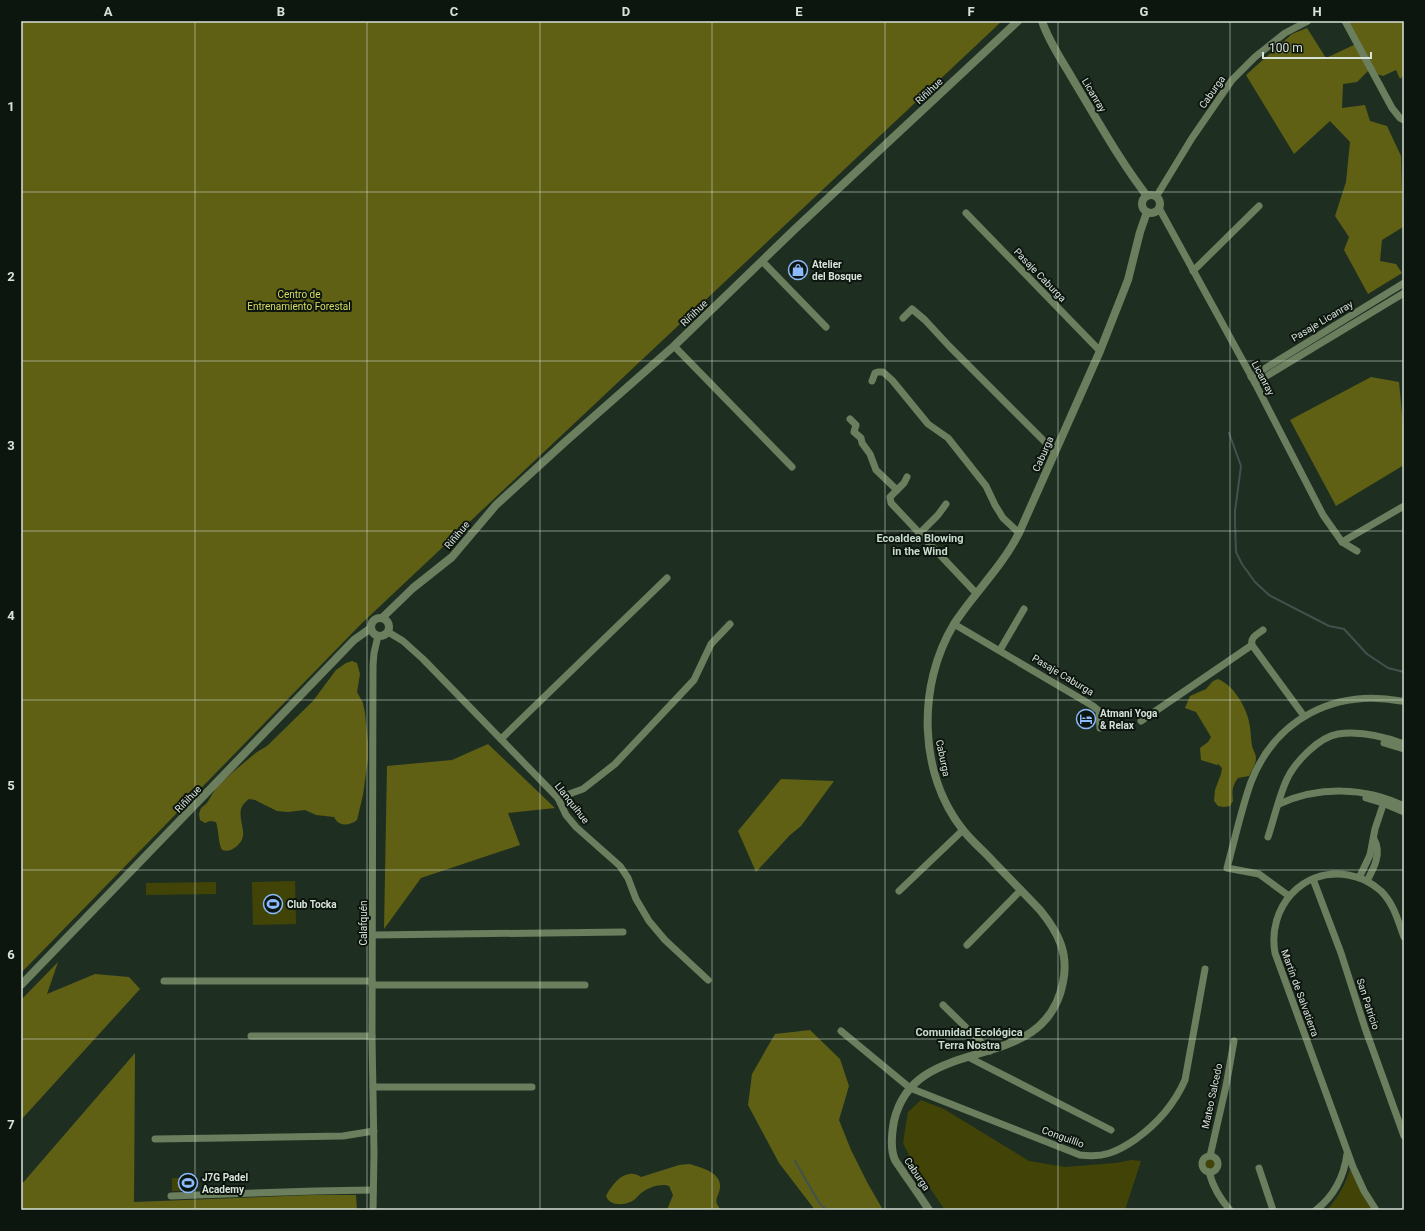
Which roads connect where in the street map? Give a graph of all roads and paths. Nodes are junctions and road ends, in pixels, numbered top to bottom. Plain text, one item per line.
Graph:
1 (1018, 21) edge
2 (1042, 21) edge
3 (1308, 21) edge
4 (1345, 21) edge
5 (1404, 120) edge
6 (1147, 196) junction
7 (1156, 197) junction
8 (1259, 206) dead end
9 (1159, 208) junction
10 (1148, 212) junction
11 (966, 213) dead end
12 (762, 262) junction
13 (1193, 271) junction
14 (1404, 283) edge
15 (1404, 293) edge
16 (903, 318) dead end
17 (826, 327) dead end
18 (674, 346) junction
19 (1100, 350) junction
20 (1253, 380) junction
21 (872, 381) dead end
22 (850, 419) dead end
23 (1055, 452) junction
24 (792, 467) dead end
25 (907, 476) dead end
26 (897, 490) junction
27 (946, 504) dead end
28 (1404, 506) edge
29 (919, 534) junction
30 (1019, 534) junction
31 (1342, 542) junction
32 (1357, 552) dead end
33 (667, 578) dead end
34 (976, 593) junction
35 (1024, 609) dead end
36 (382, 618) junction
37 (730, 624) dead end
38 (954, 624) junction
39 (371, 628) junction
40 (1263, 630) dead end
41 (388, 632) junction
42 (378, 636) junction
43 (1252, 645) junction
44 (1000, 650) junction
45 (1402, 701) dead end
46 (1304, 716) junction
47 (1141, 721) dead end
48 (1100, 728) dead end
49 (501, 739) junction
50 (1326, 739) junction
51 (1404, 744) edge
52 (1404, 749) edge
53 (558, 798) junction
54 (1384, 801) junction
55 (1279, 804) junction
56 (1404, 806) edge
57 (1404, 812) edge
58 (963, 830) junction
59 (1268, 837) dead end
60 (1373, 837) junction
61 (1359, 878) junction
62 (1313, 879) junction
63 (1367, 882) junction
64 (1021, 890) junction
65 (899, 891) dead end
66 (1289, 896) junction
67 (623, 932) dead end
68 (372, 935) junction
69 (1404, 938) edge
70 (967, 945) dead end
71 (1205, 969) dead end
72 (708, 980) dead end
73 (164, 981) dead end
74 (372, 983) junction
75 (21, 985) edge
76 (585, 985) dead end
77 (943, 1005) dead end
78 (841, 1031) dead end
79 (251, 1036) dead end
80 (372, 1036) junction
81 (1234, 1041) dead end
82 (990, 1050) junction
83 (968, 1057) junction
84 (373, 1087) junction
85 (532, 1087) dead end
86 (910, 1088) junction
87 (1111, 1130) dead end
88 (374, 1131) junction
89 (1404, 1136) edge
90 (155, 1139) dead end
91 (1348, 1152) junction
92 (1210, 1156) junction
93 (1259, 1168) dead end
94 (1209, 1172) junction
95 (373, 1190) junction
96 (171, 1196) dead end
97 (1221, 1200) junction
98 (373, 1210) edge
99 (929, 1210) edge
100 (1221, 1210) edge
101 (1230, 1210) edge
102 (1273, 1210) edge
103 (1316, 1210) edge
104 (1376, 1210) edge

1 - 12 street, Riñihue
2 - 6 street, Licanray
3 - 7 street, Caburga
4 - 5 street
6 - 7 street
6 - 10 street, Caburga
7 - 9 street
8 - 13 street
9 - 10 street
9 - 13 street, Licanray
10 - 19 street, Caburga
11 - 19 street, Pasaje Caburga
12 - 17 street
12 - 18 street, Riñihue
13 - 20 street, Licanray
14 - 20 street, Pasaje Licanray
15 - 20 street
16 - 23 street
18 - 24 street
18 - 36 street, Riñihue
19 - 23 street, Caburga
20 - 31 street, Licanray
21 - 30 street
22 - 26 street
23 - 30 street, Caburga
25 - 26 street
26 - 29 street
27 - 29 street
28 - 31 street
29 - 34 street
30 - 34 street, Caburga
31 - 32 street, Licanray
33 - 49 street
34 - 38 street, Caburga
35 - 44 street
36 - 39 street, Riñihue
36 - 41 street
37 - 53 street
38 - 44 street, Pasaje Caburga
38 - 58 street, Caburga
39 - 42 street
39 - 75 street, Riñihue
40 - 43 street
41 - 42 street
41 - 49 street, Llanquihue
42 - 68 street, Calafquén
43 - 46 street
43 - 47 street
44 - 48 street, Pasaje Caburga
45 - 46 street
46 - 66 street
49 - 53 street, Llanquihue
50 - 51 street
50 - 52 street
50 - 55 street
53 - 72 street, Llanquihue
54 - 55 street
54 - 56 street
54 - 57 street
54 - 60 street
55 - 59 street
58 - 64 street, Caburga
58 - 65 street
60 - 61 street
60 - 63 street
61 - 62 street, Martín de Salvatierra
61 - 63 street, Martín de Salvatierra
62 - 66 street, Martín de Salvatierra
62 - 89 street, San Patricio
63 - 69 street, Martín de Salvatierra
64 - 70 street
64 - 82 street, Caburga
66 - 91 street, Martín de Salvatierra
67 - 68 street
68 - 74 street, Calafquén
71 - 86 street, Conguillio
73 - 74 street
74 - 76 street
74 - 80 street, Calafquén
77 - 82 street
78 - 86 street, Conguillio
79 - 80 street
80 - 84 street, Calafquén
81 - 92 street, Mateo Salcedo
82 - 83 street, Caburga
83 - 86 street, Caburga
83 - 87 street
84 - 85 street
84 - 88 street, Calafquén
86 - 99 street, Caburga
88 - 90 street
88 - 95 street, Calafquén
91 - 103 street
91 - 104 street, Martín de Salvatierra
92 - 94 street, Mateo Salcedo
92 - 94 street
93 - 102 street
94 - 97 street, Mateo Salcedo
95 - 96 street
95 - 98 street, Calafquén
97 - 100 street, Mateo Salcedo
97 - 101 street, Mateo Salcedo

